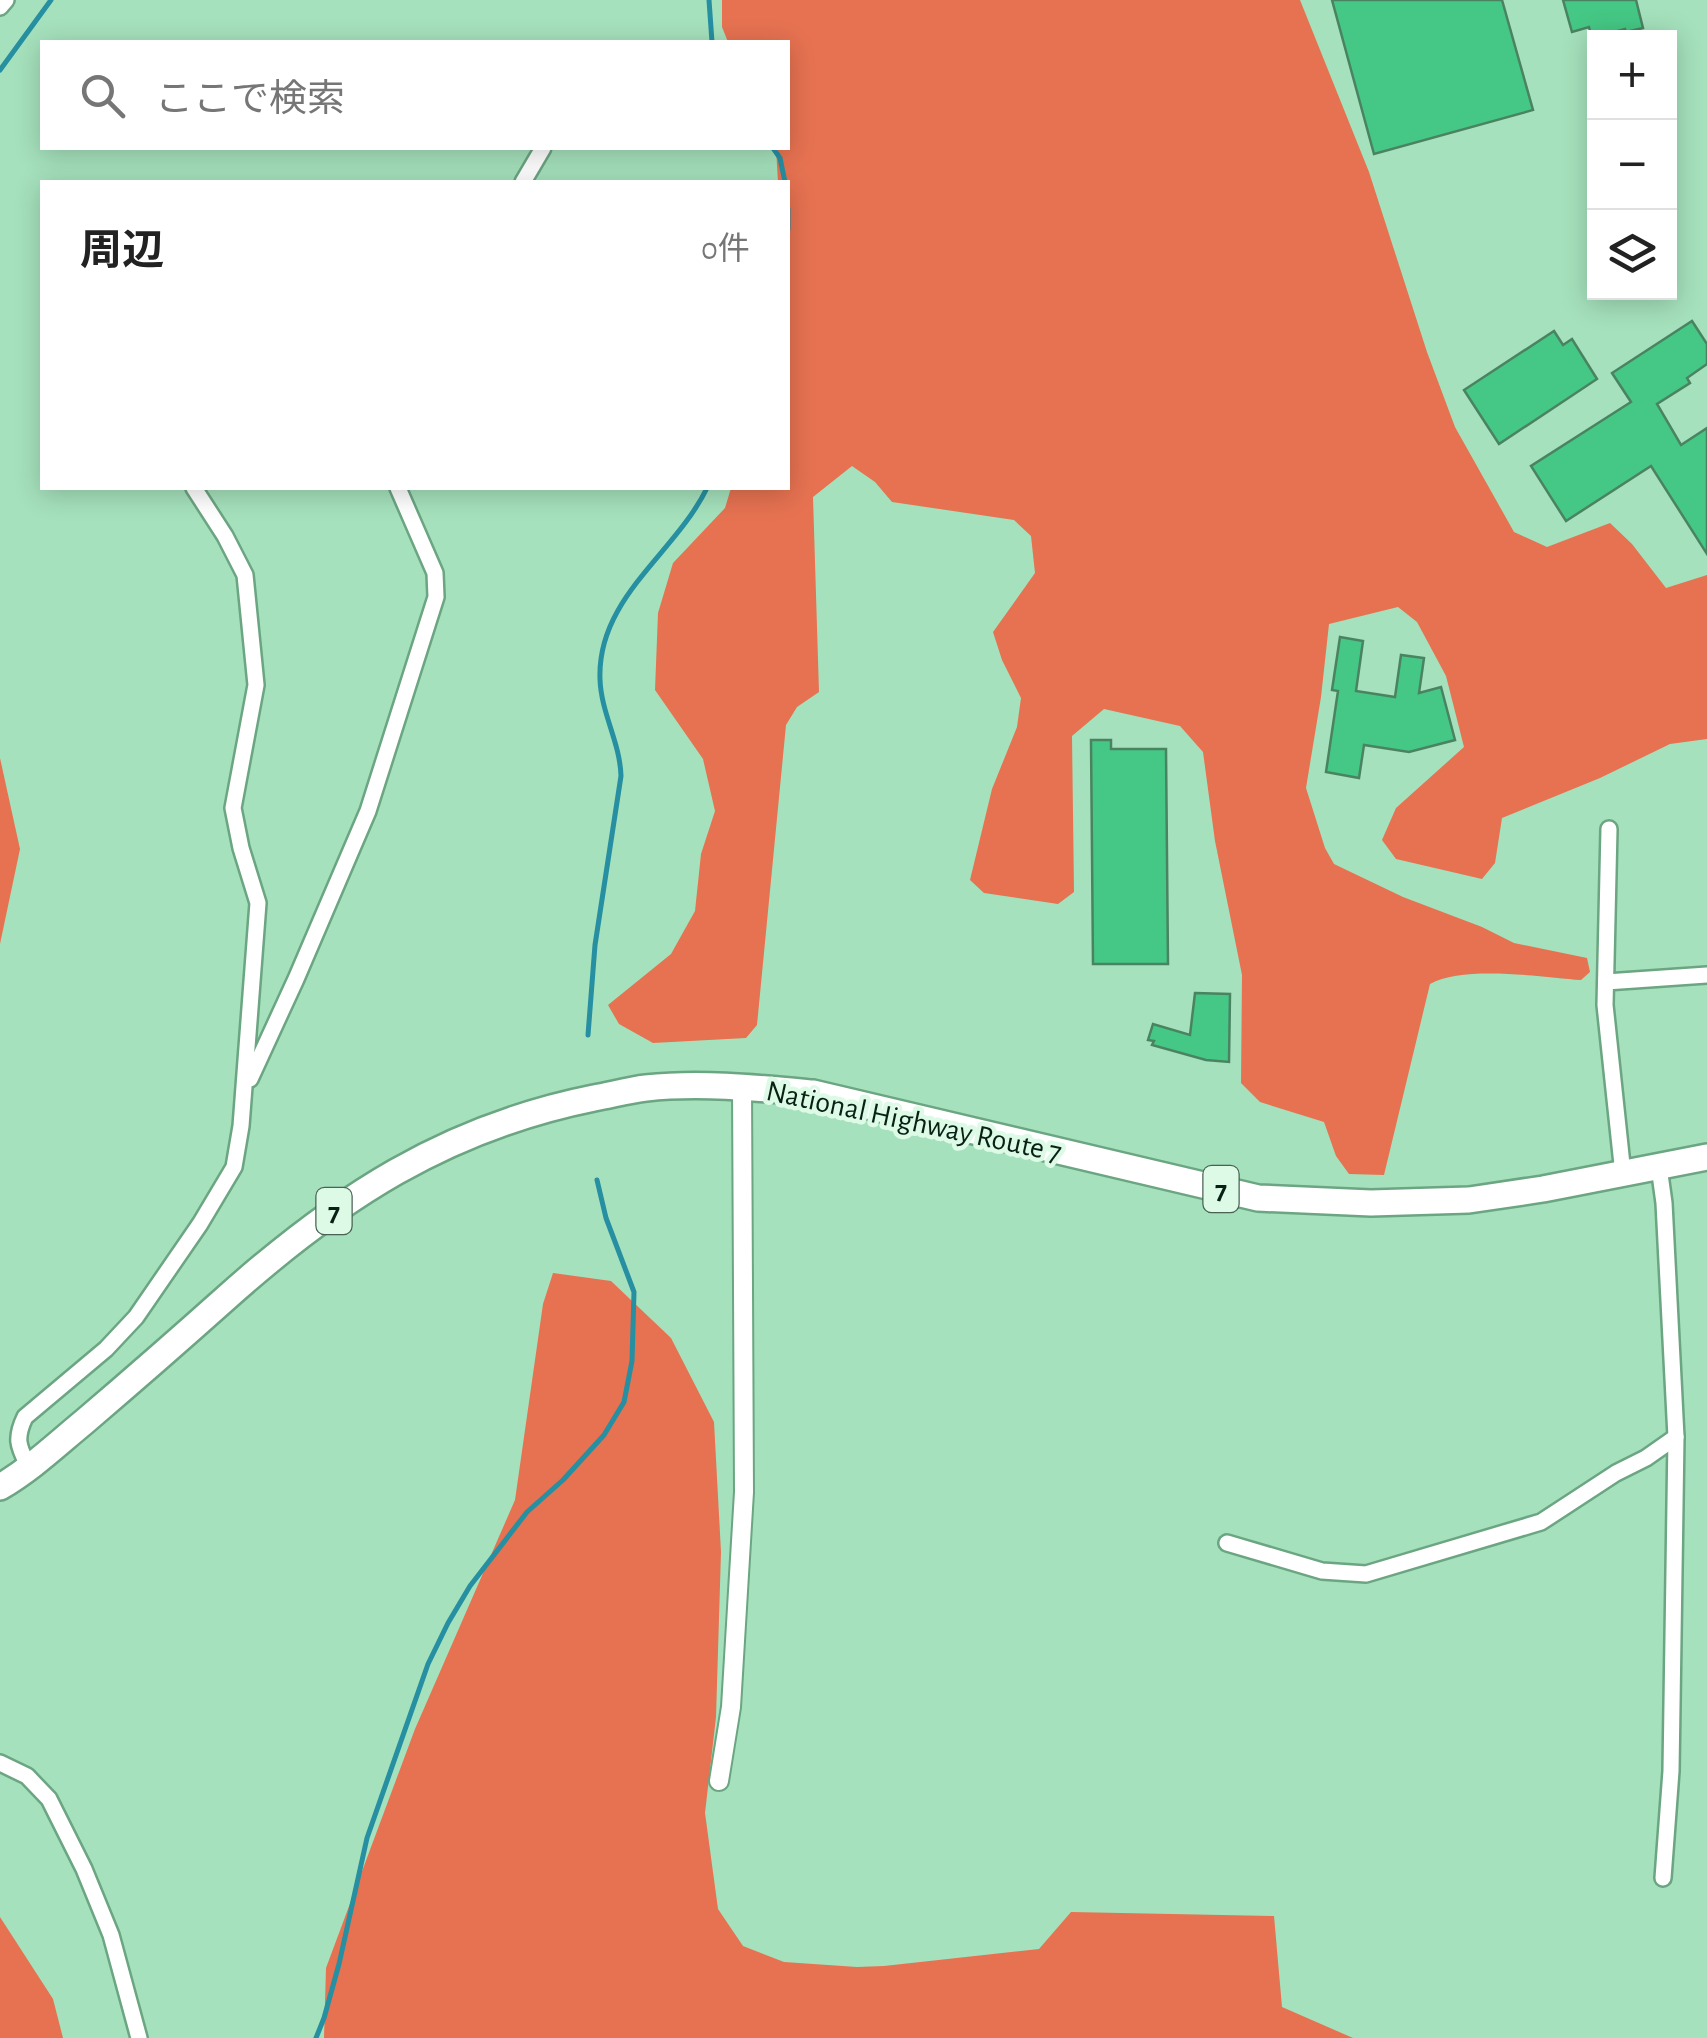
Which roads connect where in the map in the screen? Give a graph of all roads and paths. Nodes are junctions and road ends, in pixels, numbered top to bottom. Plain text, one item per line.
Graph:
1 (6, 0) edge
2 (0, 7) edge
3 (542, 150) edge
4 (523, 180) edge
5 (195, 490) edge
6 (399, 490) edge
7 (1610, 828) dead end
8 (1707, 975) edge
9 (1606, 982) junction
10 (742, 1086) junction
11 (244, 1092) junction
12 (1707, 1157) edge
13 (1659, 1167) junction
14 (1623, 1174) junction
15 (1676, 1437) junction
16 (29, 1468) junction
17 (0, 1488) edge
18 (1227, 1543) dead end
19 (0, 1763) edge
20 (719, 1780) dead end
21 (1663, 1878) dead end
22 (139, 2038) edge

1 - 2 street
3 - 4 street
5 - 11 street
6 - 11 street
7 - 9 street
8 - 9 street
9 - 14 street
10 - 14 highway, National Highway Route 7 / 7
10 - 16 highway, National Highway Route 7 / 7
10 - 20 street
11 - 16 street
12 - 13 highway, National Highway Route 7 / 7
13 - 14 highway, National Highway Route 7 / 7
13 - 15 street
15 - 18 street
15 - 21 street
16 - 17 highway, National Highway Route 7 / 7
19 - 22 street

